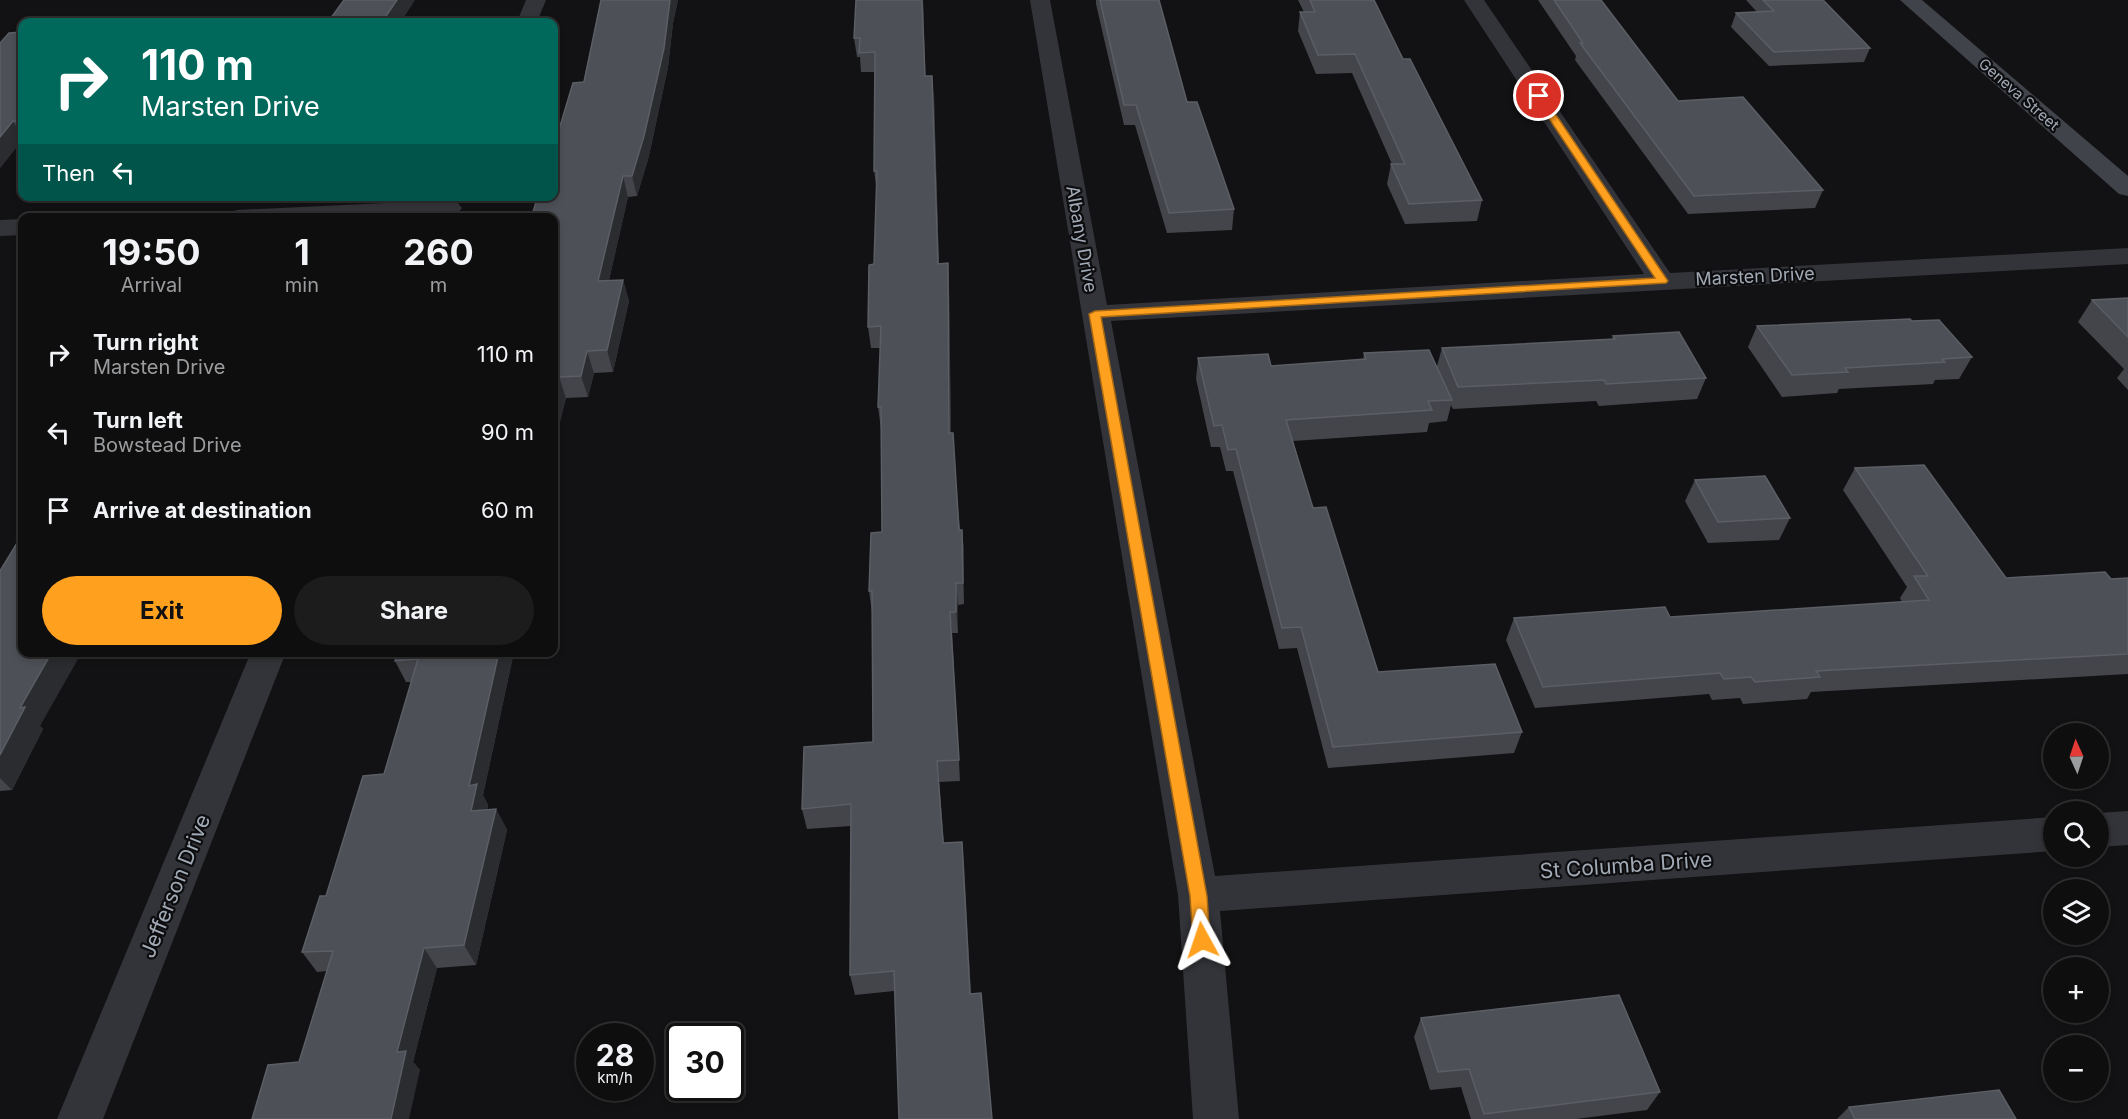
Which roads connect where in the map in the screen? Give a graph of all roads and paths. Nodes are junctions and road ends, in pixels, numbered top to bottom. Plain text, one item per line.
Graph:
1 (536, 0) edge
2 (1040, 0) edge
3 (1474, 0) edge
4 (1910, 0) edge
5 (529, 18) edge
6 (2128, 189) edge
7 (449, 207) edge
8 (333, 213) edge
9 (18, 227) edge
10 (0, 228) edge
11 (2128, 256) edge
12 (1662, 281) junction
13 (1095, 314) junction
14 (267, 657) edge
15 (2128, 828) edge
16 (2109, 829) edge
17 (2043, 835) edge
18 (1198, 896) junction
19 (80, 1119) edge
20 (1216, 1119) edge

1 - 5 street
2 - 13 street, Albany Drive
3 - 12 street
4 - 6 main road, Geneva Street
7 - 8 street
9 - 10 street
11 - 12 street, Marsten Drive
12 - 13 street, Marsten Drive
13 - 18 street, Albany Drive
14 - 19 street, Jefferson Drive
15 - 16 street
17 - 18 street, St Columba Drive
18 - 20 street, Albany Drive

